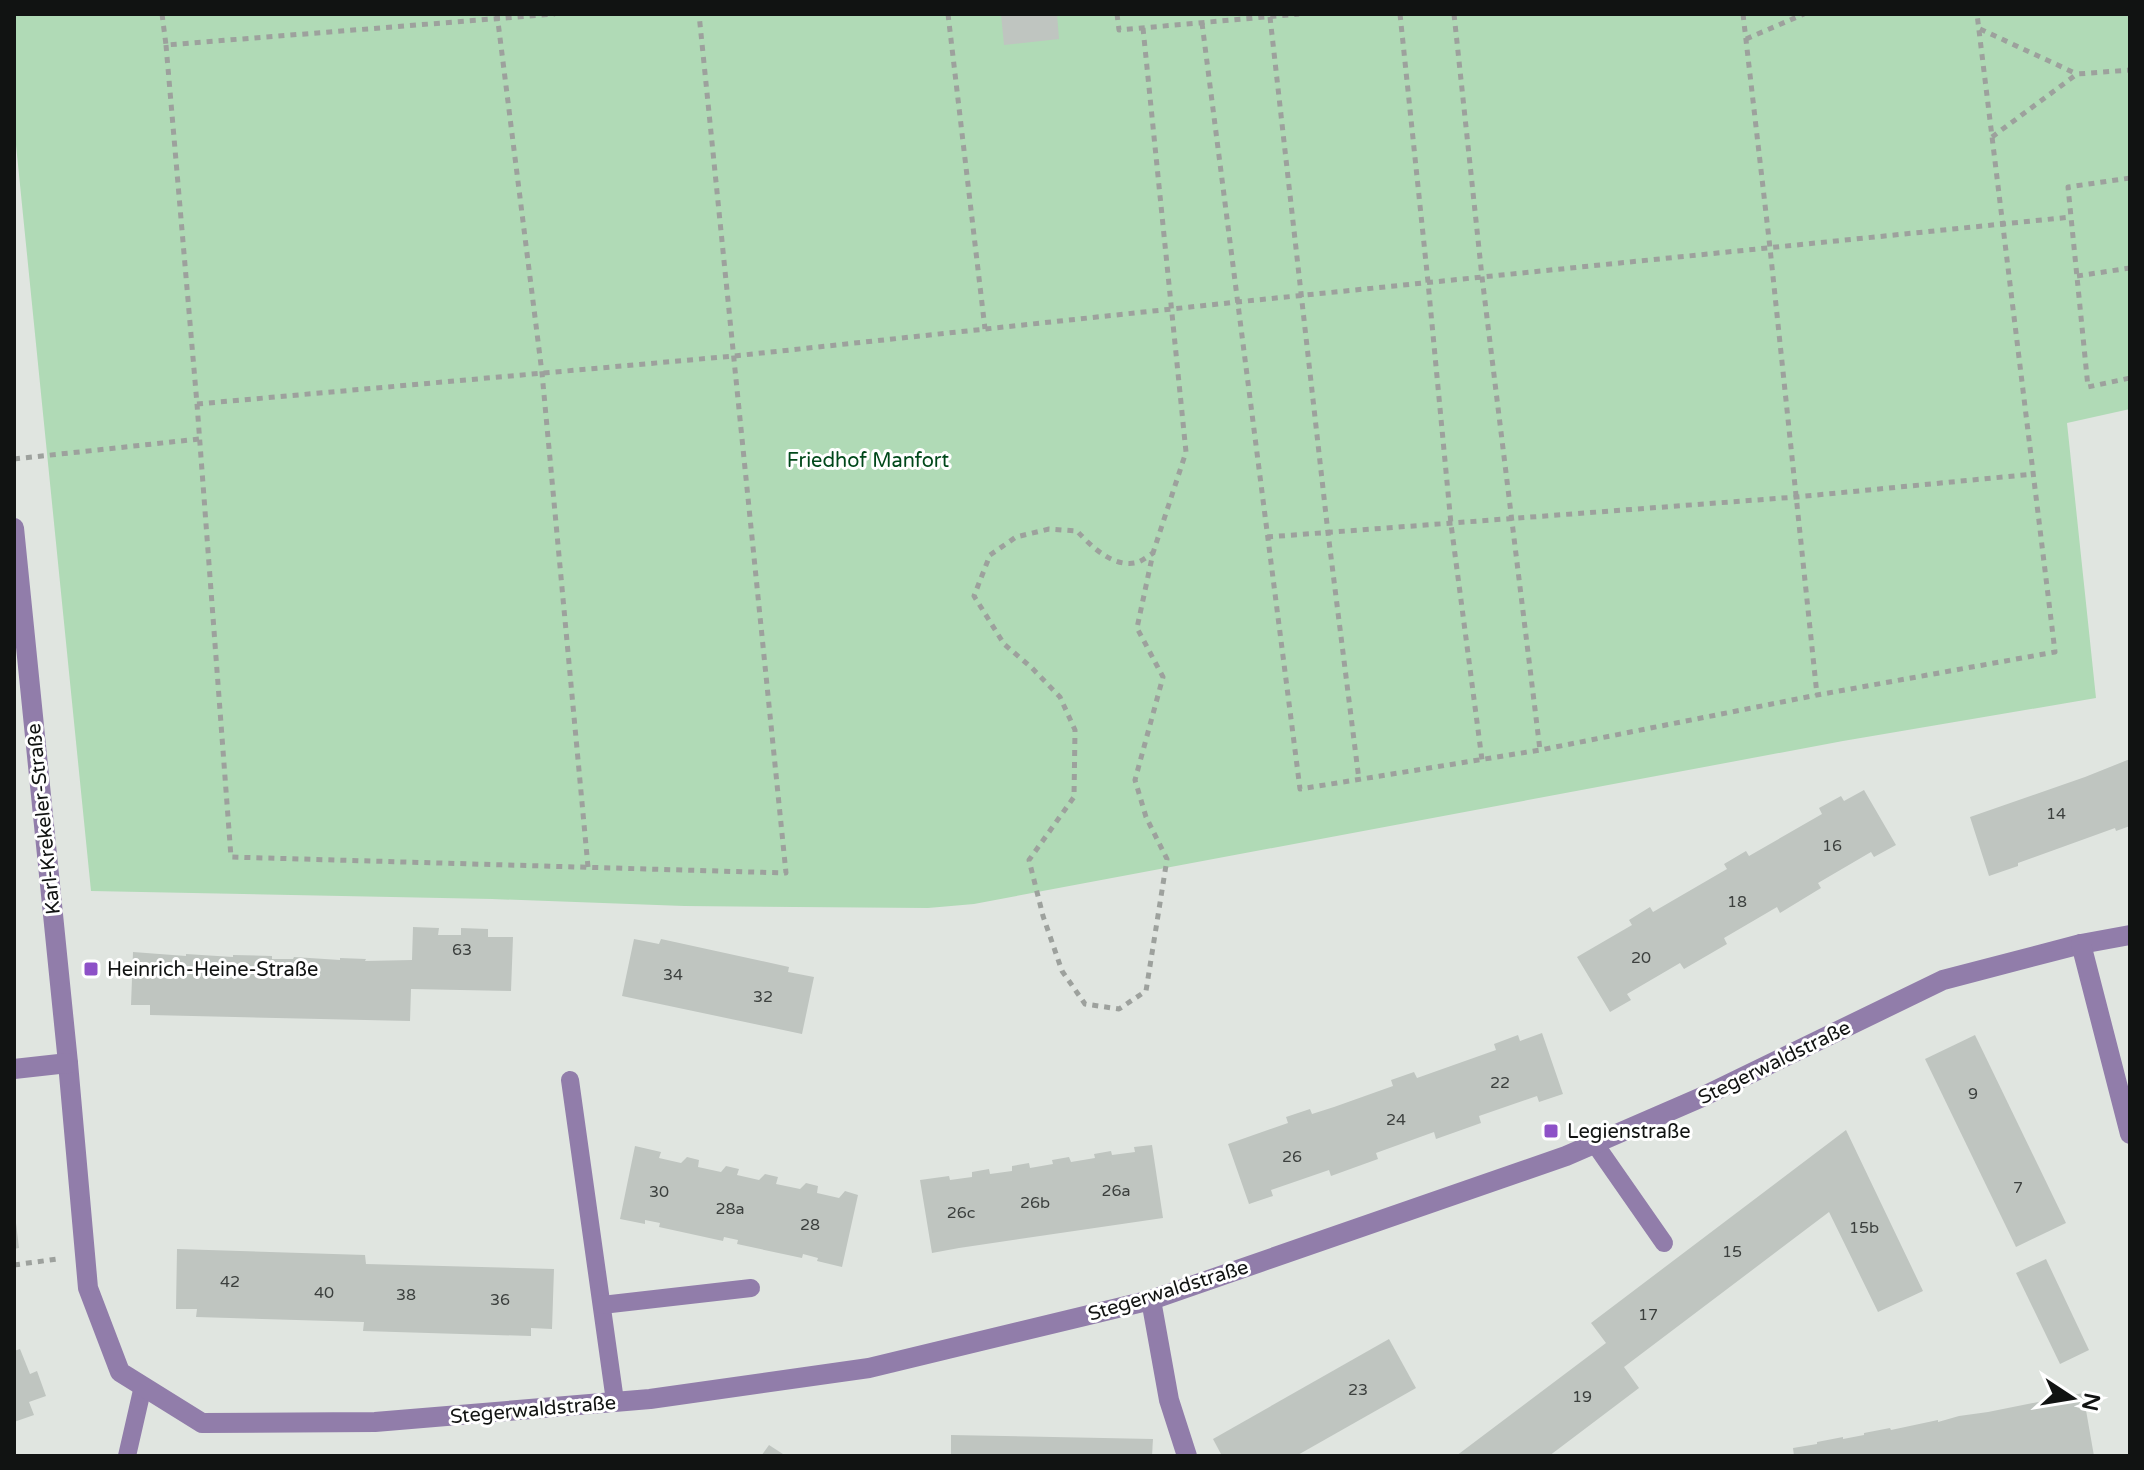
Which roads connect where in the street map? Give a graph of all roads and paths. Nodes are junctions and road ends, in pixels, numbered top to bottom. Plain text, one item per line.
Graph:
1 (162, 14) edge
2 (555, 14) edge
3 (699, 14) edge
4 (948, 14) edge
5 (1117, 14) edge
6 (1299, 14) edge
7 (1400, 14) edge
8 (1454, 14) edge
9 (1743, 14) edge
10 (1804, 14) edge
11 (1977, 14) edge
12 (497, 16) edge
13 (1270, 17) junction
14 (1202, 23) junction
15 (1143, 28) junction
16 (1979, 28) junction
17 (1746, 39) junction
18 (166, 45) junction
19 (2130, 70) edge
20 (2077, 74) junction
21 (1992, 138) junction
22 (2130, 178) edge
23 (2071, 217) junction
24 (2003, 225) junction
25 (1770, 248) junction
26 (2130, 268) edge
27 (2077, 276) junction
28 (1482, 277) junction
29 (1428, 282) junction
30 (1301, 295) junction
31 (1237, 302) junction
32 (1172, 308) junction
33 (985, 329) junction
34 (734, 356) junction
35 (542, 373) junction
36 (2130, 378) edge
37 (197, 404) junction
38 (199, 439) junction
39 (14, 459) edge
40 (2034, 474) junction
41 (1796, 497) junction
42 (1512, 520) junction
43 (1451, 524) junction
44 (14, 528) edge
45 (1328, 533) junction
46 (1267, 537) junction
47 (1153, 553) junction
48 (1817, 695) junction
49 (35, 736) junction
50 (14, 739) edge
51 (1540, 750) junction
52 (1482, 760) junction
53 (1359, 780) junction
54 (588, 867) junction
55 (2130, 935) edge
56 (2081, 944) junction
57 (68, 1063) junction
58 (14, 1069) edge
59 (570, 1080) dead end
60 (2130, 1134) edge
61 (1595, 1144) junction
62 (1664, 1243) dead end
63 (85, 1255) junction
64 (14, 1265) edge
65 (751, 1288) dead end
66 (1151, 1300) junction
67 (602, 1305) junction
68 (120, 1372) joint
69 (143, 1386) junction
70 (615, 1401) junction
71 (127, 1456) edge
72 (1187, 1456) edge

1 - 18 path
2 - 12 path
3 - 34 path
4 - 33 path
5 - 15 path
6 - 13 path
7 - 29 path
8 - 28 path
9 - 17 path
10 - 17 path
11 - 16 path
12 - 18 path
12 - 35 path
13 - 14 path
13 - 30 path
14 - 15 path
14 - 31 path
15 - 32 path
16 - 20 path
16 - 21 path
17 - 25 path
18 - 37 path
19 - 20 path
20 - 21 path
21 - 24 path
22 - 23 path
23 - 24 path
23 - 27 path
24 - 25 path
24 - 40 path
25 - 28 path
25 - 41 path
26 - 27 path
27 - 36 path
28 - 29 path
28 - 42 path
29 - 30 path
29 - 43 path
30 - 31 path
30 - 45 path
31 - 32 path
31 - 46 path
32 - 33 path
32 - 47 path
33 - 34 path
34 - 35 path
34 - 54 path
35 - 37 path
35 - 54 path
37 - 38 path
38 - 39 path
38 - 54 path
40 - 41 path
40 - 48 path
41 - 42 path
41 - 48 path
42 - 43 path
42 - 51 path
43 - 45 path
43 - 52 path
44 - 49 street, Karl-Krekeler-Straße
45 - 46 path
45 - 53 path
46 - 53 path
47 - 47 path
48 - 51 path
49 - 50 street
49 - 57 street, Karl-Krekeler-Straße
51 - 52 path
52 - 53 path
55 - 56 street, Stegerwaldstraße
56 - 60 street
56 - 61 street, Stegerwaldstraße
57 - 58 street
57 - 63 street, Karl-Krekeler-Straße
59 - 67 lane
61 - 62 lane
61 - 66 street, Stegerwaldstraße
63 - 64 path
63 - 68 street, Karl-Krekeler-Straße
65 - 67 lane
66 - 70 street, Stegerwaldstraße
66 - 72 street
67 - 70 lane
68 - 69 street, Stegerwaldstraße
69 - 70 street, Stegerwaldstraße
69 - 71 lane

